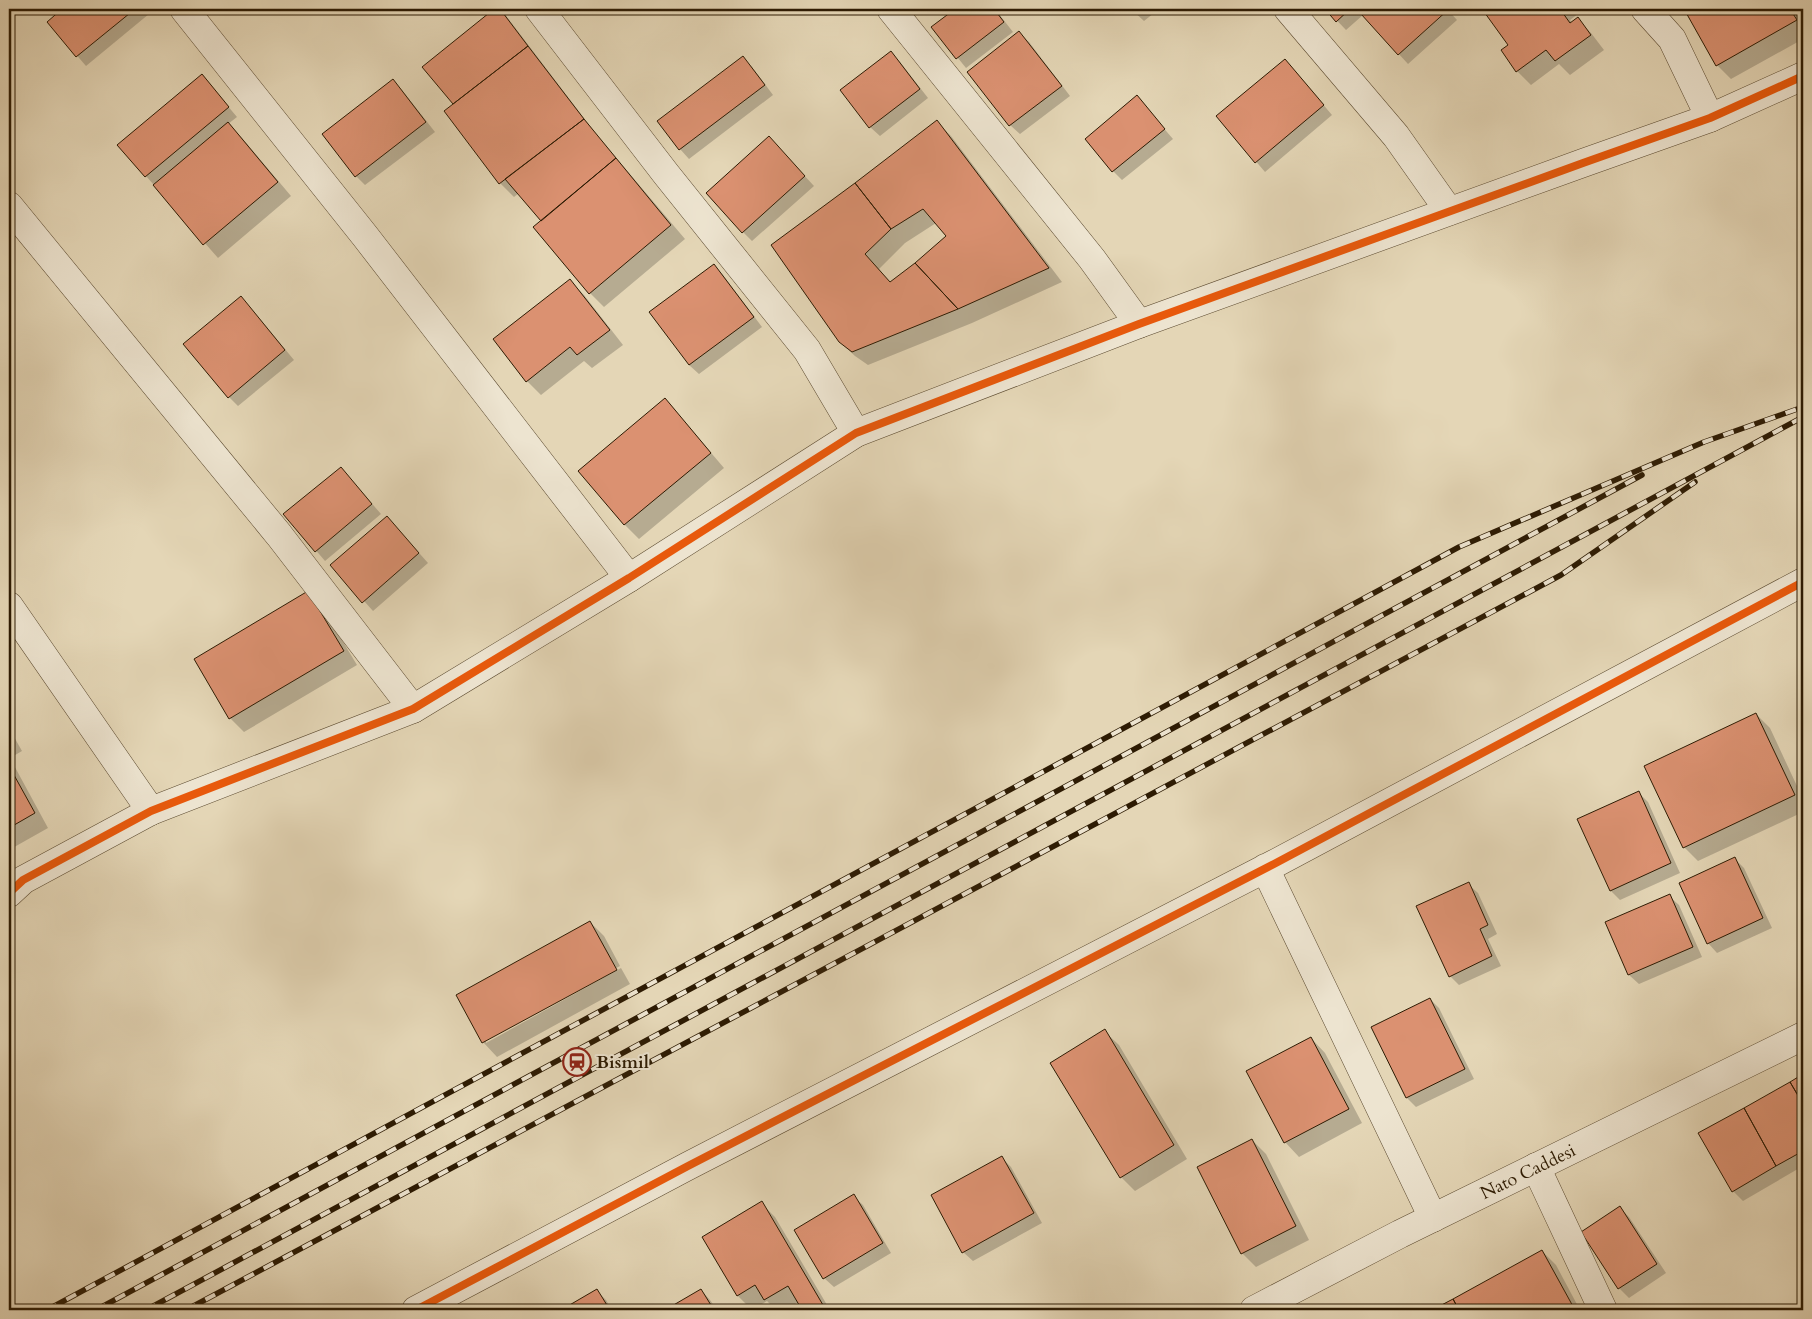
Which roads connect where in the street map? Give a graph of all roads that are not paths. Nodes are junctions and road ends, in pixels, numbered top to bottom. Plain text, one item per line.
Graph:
1 (184, 9) edge
2 (540, 9) edge
3 (891, 9) edge
4 (1288, 9) edge
5 (1645, 9) edge
6 (1803, 76) edge
7 (1710, 118) junction
8 (9, 206) edge
9 (1449, 212) junction
10 (1139, 324) junction
11 (856, 433) junction
12 (629, 578) junction
13 (1803, 582) edge
14 (9, 606) edge
15 (413, 709) junction
16 (150, 810) junction
17 (1266, 868) junction
18 (13, 886) edge
19 (1803, 1036) edge
20 (1536, 1168) junction
21 (1433, 1218) junction
22 (416, 1310) edge
23 (1254, 1310) edge
24 (1603, 1310) edge

1 - 12 street
2 - 11 street
3 - 10 street
4 - 9 street
5 - 7 street
6 - 7 street
7 - 9 street
8 - 15 street
9 - 10 street
10 - 11 street
11 - 12 street
12 - 15 street
13 - 17 street
14 - 16 street
15 - 16 street
16 - 18 street
17 - 21 street
17 - 22 street
19 - 20 street, Nato Caddesi
20 - 21 street, Nato Caddesi
20 - 24 street
21 - 23 street, Nato Caddesi

